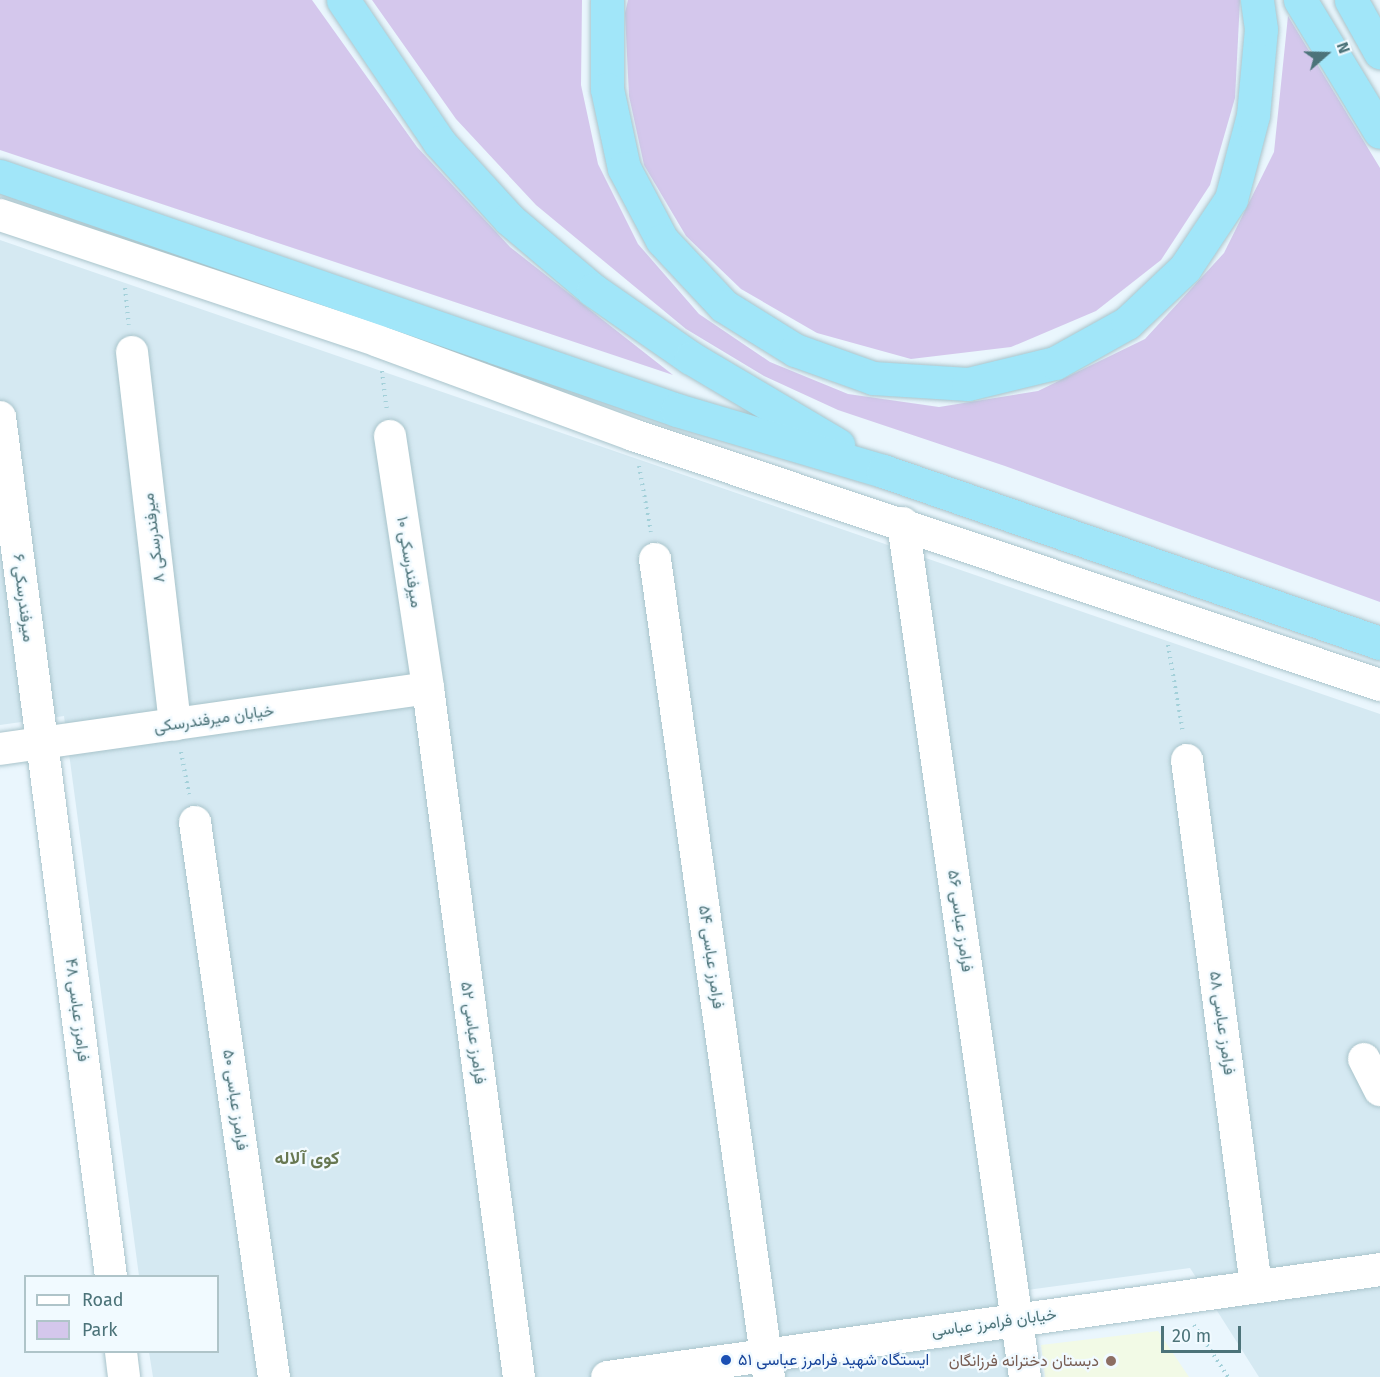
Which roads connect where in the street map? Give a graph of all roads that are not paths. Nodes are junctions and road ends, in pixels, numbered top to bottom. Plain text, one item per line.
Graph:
1 (343, 0) edge
2 (607, 0) edge
3 (1257, 0) edge
4 (1300, 0) edge
5 (1351, 0) edge
6 (1380, 52) edge
7 (1380, 132) edge
8 (0, 176) edge
9 (0, 216) edge
10 (132, 352) road end
11 (0, 417) edge
12 (390, 436) road end
13 (883, 471) junction
14 (903, 523) junction
15 (656, 559) road end
16 (1380, 643) edge
17 (1380, 686) edge
18 (428, 688) junction
19 (175, 724) junction
20 (42, 743) junction
21 (0, 749) edge
22 (1187, 760) road end
23 (195, 822) road end
24 (1364, 1059) dead end
25 (1380, 1090) edge
26 (1380, 1269) edge
27 (111, 1275) edge
28 (1256, 1286) junction
29 (1017, 1320) junction
30 (121, 1353) edge
31 (767, 1366) edge
32 (124, 1377) edge
33 (274, 1377) edge
34 (519, 1377) edge
35 (607, 1377) edge
36 (1025, 1377) edge

1 - 13 highway
2 - 3 highway
4 - 7 highway
5 - 6 highway
8 - 13 highway
9 - 14 street
10 - 19 street, میرفندرسکی ۸
11 - 20 street, میرفندرسکی ۶
12 - 18 street, میرفندرسکی ۱۰
13 - 16 highway
14 - 17 street
14 - 29 street, فرامرز عباسی ۵۶
15 - 31 street, فرامرز عباسی ۵۴
18 - 19 street, خیابان میرفندرسکی
18 - 34 street, فرامرز عباسی ۵۲
19 - 20 street, خیابان میرفندرسکی
20 - 21 street, خیابان میرفندرسکی
20 - 27 street, فرامرز عباسی ۴۸
22 - 28 street, فرامرز عباسی ۵۸
23 - 33 street, فرامرز عباسی ۵۰
24 - 25 street
26 - 28 street, خیابان فرامرز عباسی
28 - 29 street, خیابان فرامرز عباسی
29 - 31 street, خیابان فرامرز عباسی
29 - 36 street, فرامرز عباسی ۵۶
30 - 32 street
31 - 35 street, خیابان فرامرز عباسی

